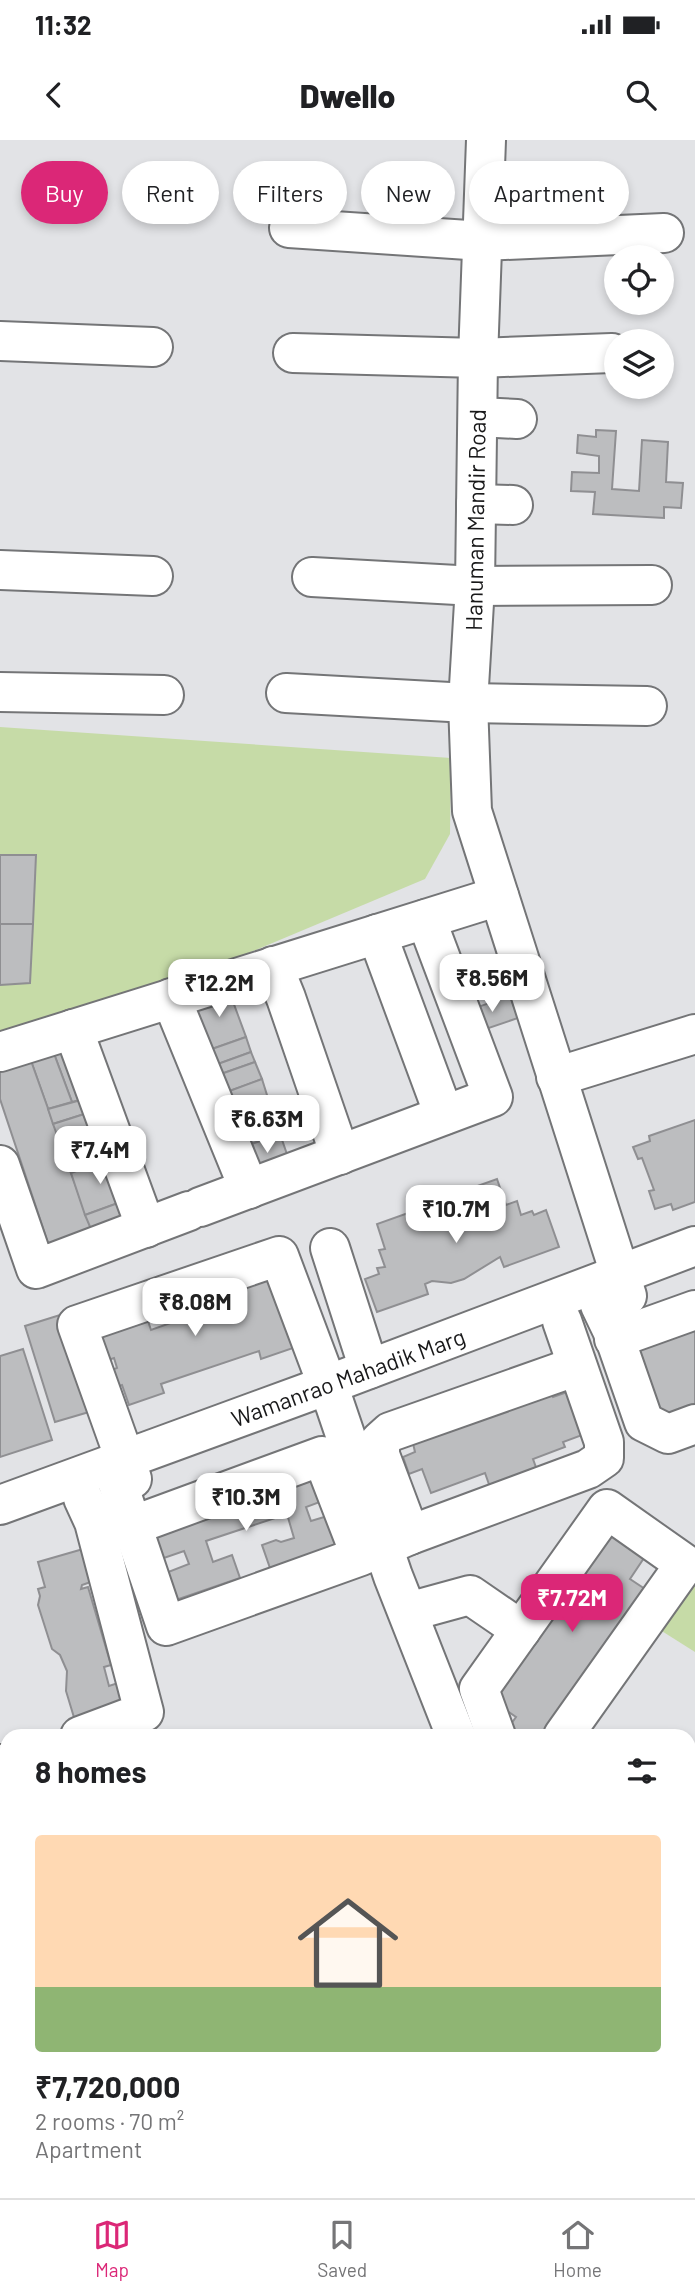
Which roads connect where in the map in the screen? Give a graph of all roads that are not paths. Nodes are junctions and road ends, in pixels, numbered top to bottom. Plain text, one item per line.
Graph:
1 (486, 140) edge
2 (289, 228) dead end
3 (664, 233) dead end
4 (483, 241) junction
5 (0, 341) edge
6 (153, 347) dead end
7 (293, 353) dead end
8 (604, 354) edge
9 (478, 358) junction
10 (478, 417) junction
11 (517, 419) dead end
12 (476, 503) junction
13 (513, 505) dead end
14 (0, 570) edge
15 (153, 576) dead end
16 (312, 577) dead end
17 (652, 585) dead end
18 (475, 586) junction
19 (0, 692) edge
20 (286, 693) dead end
21 (164, 695) dead end
22 (468, 703) junction
23 (647, 706) dead end
24 (499, 896) junction
25 (426, 919) junction
26 (377, 934) junction
27 (273, 966) junction
28 (171, 998) junction
29 (73, 1029) junction
30 (695, 1034) edge
31 (0, 1052) edge
32 (556, 1077) junction
33 (444, 1115) junction
34 (340, 1155) junction
35 (0, 1165) edge
36 (248, 1189) junction
37 (146, 1228) junction
38 (695, 1246) edge
39 (331, 1248) dead end
40 (695, 1271) edge
41 (615, 1304) junction
42 (695, 1310) edge
43 (562, 1321) junction
44 (577, 1366) junction
45 (369, 1369) junction
46 (331, 1395) junction
47 (695, 1424) edge
48 (125, 1474) junction
49 (83, 1498) junction
50 (0, 1505) edge
51 (134, 1525) junction
52 (0, 1528) edge
53 (385, 1546) junction
54 (408, 1612) junction
55 (521, 1630) junction
56 (492, 1725) edge
57 (452, 1726) edge
58 (99, 1729) edge
59 (568, 1729) edge

1 - 4 street, Hanuman Mandir Road
2 - 4 street
3 - 4 street
4 - 9 street, Hanuman Mandir Road
5 - 6 street
7 - 9 street
8 - 9 street
9 - 10 street, Hanuman Mandir Road
10 - 11 street
10 - 12 street, Hanuman Mandir Road
12 - 13 street
12 - 18 street, Hanuman Mandir Road
14 - 15 street
16 - 18 street
17 - 18 street
18 - 22 street, Hanuman Mandir Road
19 - 21 street
20 - 22 street
22 - 23 street
22 - 24 street, Hanuman Mandir Road
24 - 25 street
24 - 32 street, Hanuman Mandir Road
25 - 26 street
25 - 33 street
26 - 27 street
26 - 33 street
27 - 28 street
27 - 34 street
28 - 29 street
28 - 36 street
29 - 31 street
29 - 37 street
30 - 32 street
32 - 41 street, Hanuman Mandir Road
33 - 34 street
34 - 36 street
35 - 37 street
36 - 37 street
38 - 41 street, Wamanrao Mahadik Marg
39 - 45 street
40 - 41 street, Wamanrao Mahadik Marg
41 - 42 street
41 - 43 street, Wamanrao Mahadik Marg
41 - 45 street, Wamanrao Mahadik Marg
41 - 47 street, Hanuman Mandir Road
43 - 44 street
43 - 46 street, Wamanrao Mahadik Marg
44 - 53 street
44 - 53 street
45 - 46 street, Wamanrao Mahadik Marg
46 - 48 street, Wamanrao Mahadik Marg
46 - 48 street
46 - 53 street
48 - 49 street, Wamanrao Mahadik Marg
48 - 50 street, Wamanrao Mahadik Marg
48 - 51 street
49 - 52 street, Wamanrao Mahadik Marg
49 - 58 street
51 - 53 street
51 - 53 street
53 - 54 street
54 - 55 street
54 - 57 street
55 - 56 street
55 - 59 street
56 - 57 street

